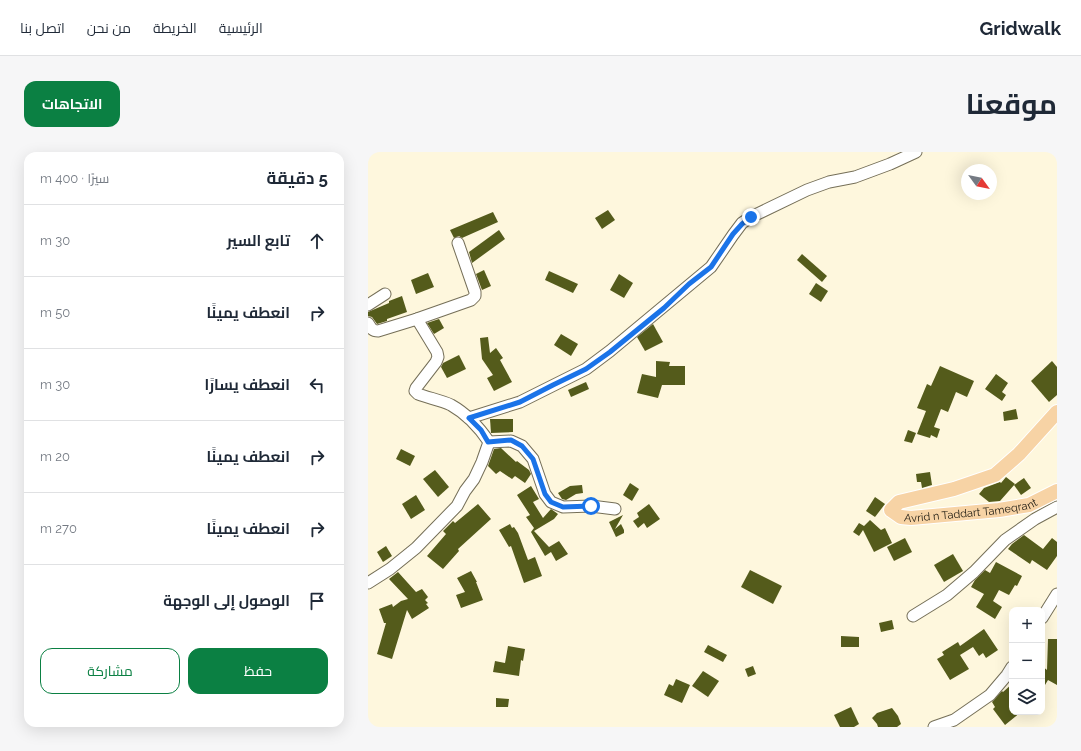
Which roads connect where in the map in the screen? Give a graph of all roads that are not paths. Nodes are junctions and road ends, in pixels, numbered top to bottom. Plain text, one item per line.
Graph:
1 (916, 152) edge
2 (458, 243) dead end
3 (384, 294) dead end
4 (368, 305) edge
5 (417, 319) junction
6 (368, 322) edge
7 (1057, 412) edge
8 (469, 418) junction
9 (488, 442) junction
10 (1057, 491) edge
11 (1057, 507) edge
12 (615, 509) dead end
13 (368, 583) edge
14 (1057, 594) edge
15 (1045, 613) edge
16 (913, 616) dead end
17 (1009, 672) edge
18 (934, 727) edge

1 - 8 street
2 - 5 street
3 - 4 street
5 - 6 street
5 - 8 street
7 - 10 main road, Avrid n Taddart Tameqrant
8 - 9 street
9 - 12 street
9 - 13 street
11 - 16 street
14 - 15 street
17 - 18 street

